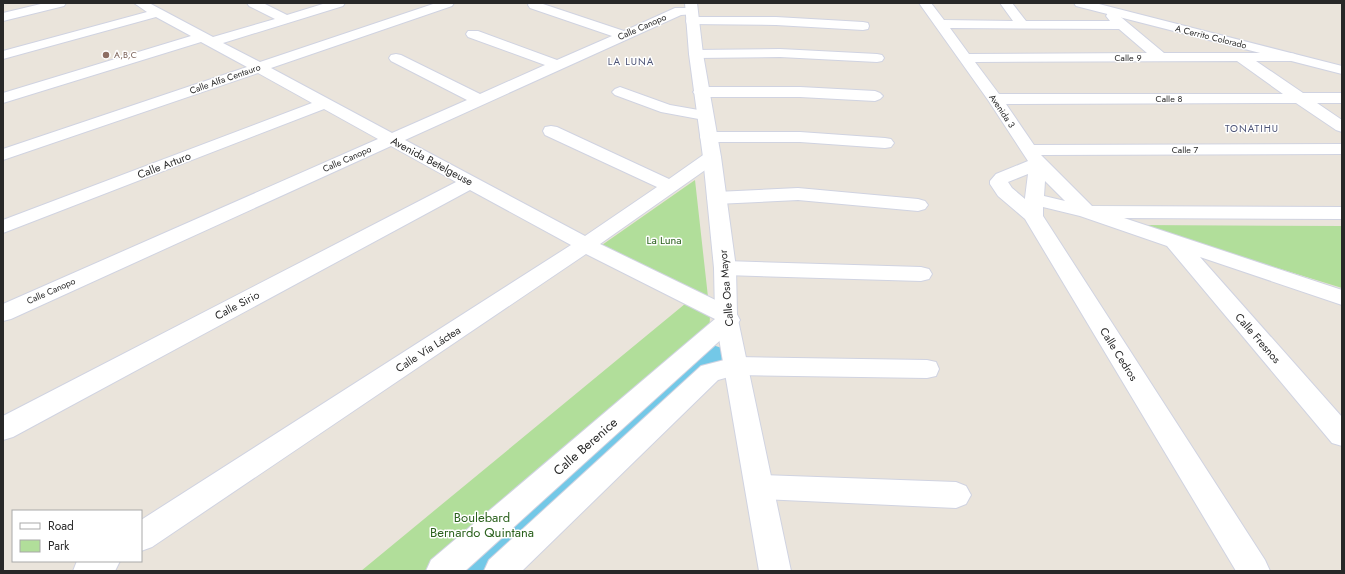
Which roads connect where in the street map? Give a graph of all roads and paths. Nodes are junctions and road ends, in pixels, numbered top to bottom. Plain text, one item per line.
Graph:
1 (60, 3) edge
2 (140, 3) edge
3 (253, 3) edge
4 (339, 3) edge
5 (448, 3) edge
6 (925, 3) edge
7 (1006, 3) edge
8 (1080, 3) edge
9 (534, 5) dead end
10 (660, 5) dead end
11 (1104, 10) junction
12 (688, 11) edge
13 (157, 13) junction
14 (3, 17) edge
15 (286, 20) junction
16 (942, 24) junction
17 (1022, 24) junction
18 (1122, 25) junction
19 (863, 26) dead end
20 (473, 34) dead end
21 (623, 35) junction
22 (208, 40) junction
23 (3, 54) edge
24 (696, 54) junction
25 (1240, 57) junction
26 (1290, 57) junction
27 (396, 58) dead end
28 (877, 58) dead end
29 (965, 58) junction
30 (1161, 58) junction
31 (557, 65) junction
32 (258, 68) junction
33 (1342, 70) edge
34 (620, 92) dead end
35 (701, 92) junction
36 (875, 96) dead end
37 (3, 98) edge
38 (1342, 98) edge
39 (995, 99) junction
40 (1301, 99) junction
41 (479, 100) junction
42 (325, 103) junction
43 (704, 115) junction
44 (1342, 127) edge
45 (551, 131) dead end
46 (391, 139) junction
47 (885, 143) dead end
48 (710, 147) junction
49 (1342, 149) edge
50 (3, 155) edge
51 (1033, 157) junction
52 (471, 182) junction
53 (670, 186) junction
54 (716, 198) junction
55 (918, 205) dead end
56 (1033, 207) junction
57 (1087, 212) junction
58 (1342, 213) edge
59 (3, 227) edge
60 (1174, 241) junction
61 (586, 245) junction
62 (725, 268) junction
63 (921, 274) dead end
64 (1342, 298) edge
65 (3, 313) edge
66 (727, 318) junction
67 (736, 366) junction
68 (927, 369) dead end
69 (3, 429) edge
70 (1342, 435) edge
71 (760, 487) junction
72 (956, 495) dead end
73 (142, 536) edge
74 (102, 562) edge
75 (772, 568) edge
76 (89, 571) edge
77 (442, 571) edge
78 (500, 571) edge
79 (1254, 571) edge

1 - 14 street
2 - 13 street, Avenida Betelgeuse
3 - 15 street
4 - 15 street
5 - 32 street, Calle Alfa Centauro
6 - 16 street, Avenida 3
7 - 17 street
8 - 11 street, A Cerrito Colorado
9 - 21 street
10 - 12 street
11 - 18 street
11 - 26 street, A Cerrito Colorado
12 - 19 street
12 - 21 street, Calle Canopo
12 - 24 street, Calle Osa Mayor
13 - 22 street, Avenida Betelgeuse
13 - 23 street
15 - 22 street
16 - 17 street
16 - 29 street, Avenida 3
17 - 18 street
18 - 30 street
20 - 31 street
21 - 31 street, Calle Canopo
22 - 32 street, Avenida Betelgeuse
22 - 37 street
24 - 28 street
24 - 35 street, Calle Osa Mayor
25 - 26 street, Calle 9
25 - 30 street, Calle 9
25 - 40 street
26 - 33 street, A Cerrito Colorado
27 - 41 street
29 - 30 street, Calle 9
29 - 39 street, Avenida 3
31 - 41 street, Calle Canopo
32 - 42 street, Avenida Betelgeuse
32 - 50 street, Calle Alfa Centauro
34 - 43 street
35 - 36 street
35 - 43 street, Calle Osa Mayor
38 - 40 street, Calle 8
39 - 40 street, Calle 8
39 - 51 street, Avenida 3
40 - 44 street
41 - 46 street, Calle Canopo
42 - 46 street, Avenida Betelgeuse
42 - 59 street, Calle Arturo
43 - 48 street, Calle Osa Mayor
45 - 53 street
46 - 52 street, Avenida Betelgeuse
46 - 65 street, Calle Canopo
47 - 48 street
48 - 53 street, Calle Vía Láctea
48 - 54 street, Calle Osa Mayor
49 - 51 street, Calle 7
51 - 56 street
51 - 56 street, Calle Cedros
51 - 57 street, Avenida 3
52 - 61 street, Avenida Betelgeuse
52 - 69 street, Calle Sirio
53 - 61 street, Calle Vía Láctea
54 - 55 street
54 - 62 street, Calle Osa Mayor
56 - 57 street
56 - 79 street, Calle Cedros
57 - 58 street
57 - 60 street
60 - 64 street
60 - 70 street, Calle Fresnos
61 - 66 street, Avenida Betelgeuse
61 - 73 street, Calle Vía Láctea
62 - 63 street
62 - 66 street, Calle Osa Mayor
66 - 67 street, Calle Osa Mayor
66 - 77 street, Calle Berenice
67 - 68 street
67 - 71 street, Calle Osa Mayor
67 - 78 street
71 - 72 street
71 - 75 street, Calle Osa Mayor
74 - 76 street

